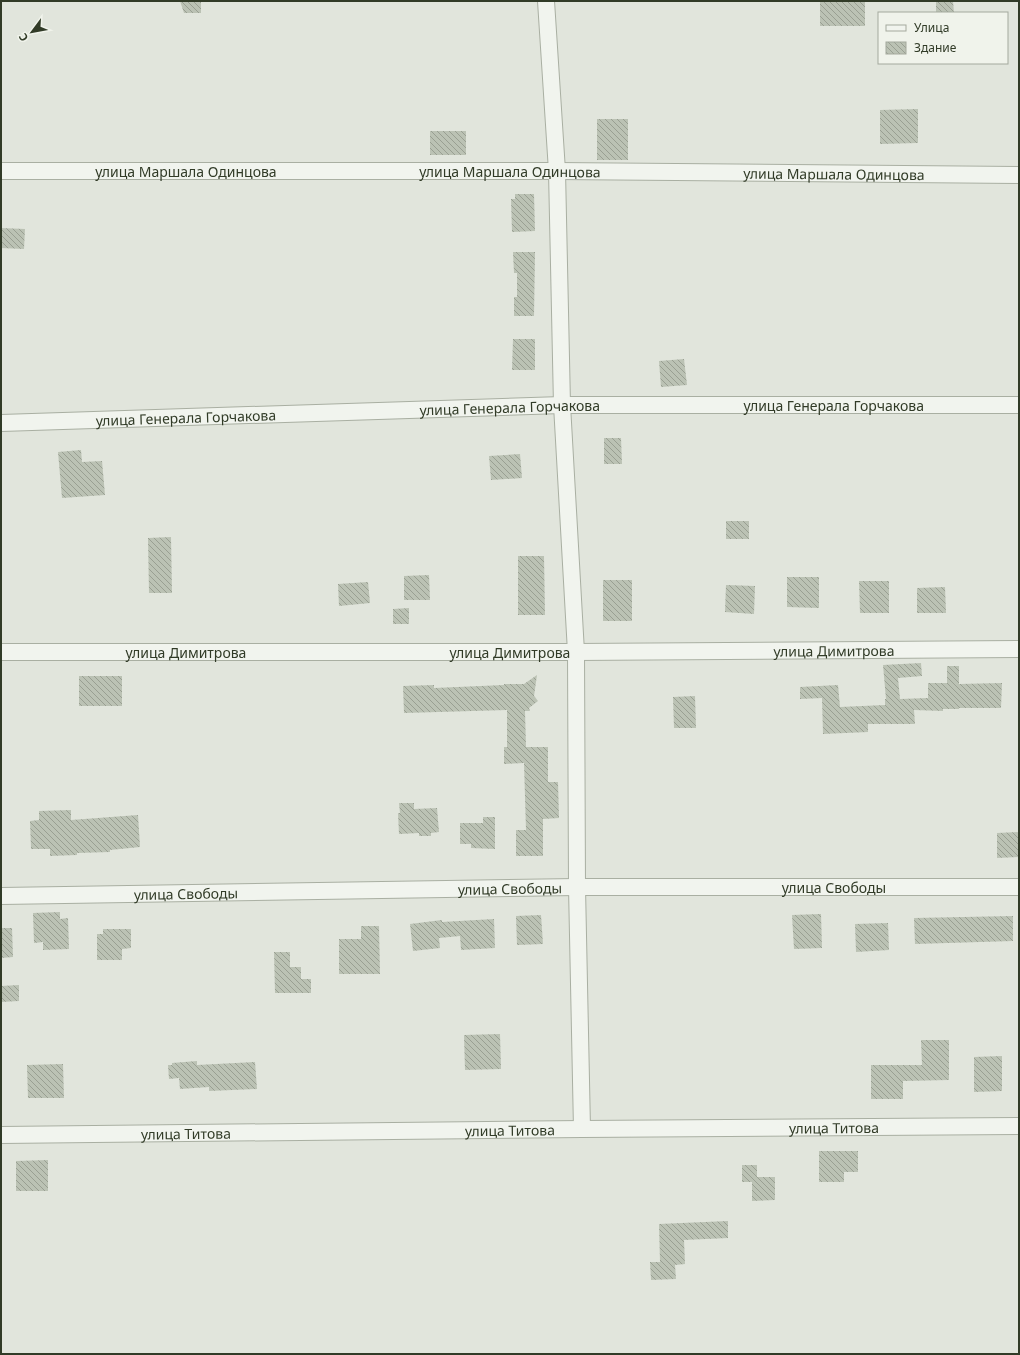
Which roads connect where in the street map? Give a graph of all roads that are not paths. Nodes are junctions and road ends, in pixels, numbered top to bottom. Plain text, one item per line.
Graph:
1 (546, 1) edge
2 (557, 171) junction
3 (1, 172) edge
4 (1019, 175) edge
5 (562, 405) junction
6 (1019, 405) edge
7 (1, 422) edge
8 (1019, 650) edge
9 (1, 652) edge
10 (576, 652) junction
11 (577, 887) junction
12 (1019, 887) edge
13 (1, 896) edge
14 (1019, 1126) edge
15 (582, 1129) junction
16 (1, 1135) edge

1 - 2 street
2 - 3 street, улица Маршала Одинцова
2 - 4 street, улица Маршала Одинцова
2 - 5 street
5 - 6 street, улица Генерала Горчакова
5 - 7 street, улица Генерала Горчакова
5 - 10 street
8 - 10 street, улица Димитрова
9 - 10 street, улица Димитрова
10 - 11 street
11 - 12 street, улица Свободы
11 - 13 street, улица Свободы
11 - 15 street
14 - 15 street, улица Титова
15 - 16 street, улица Титова

